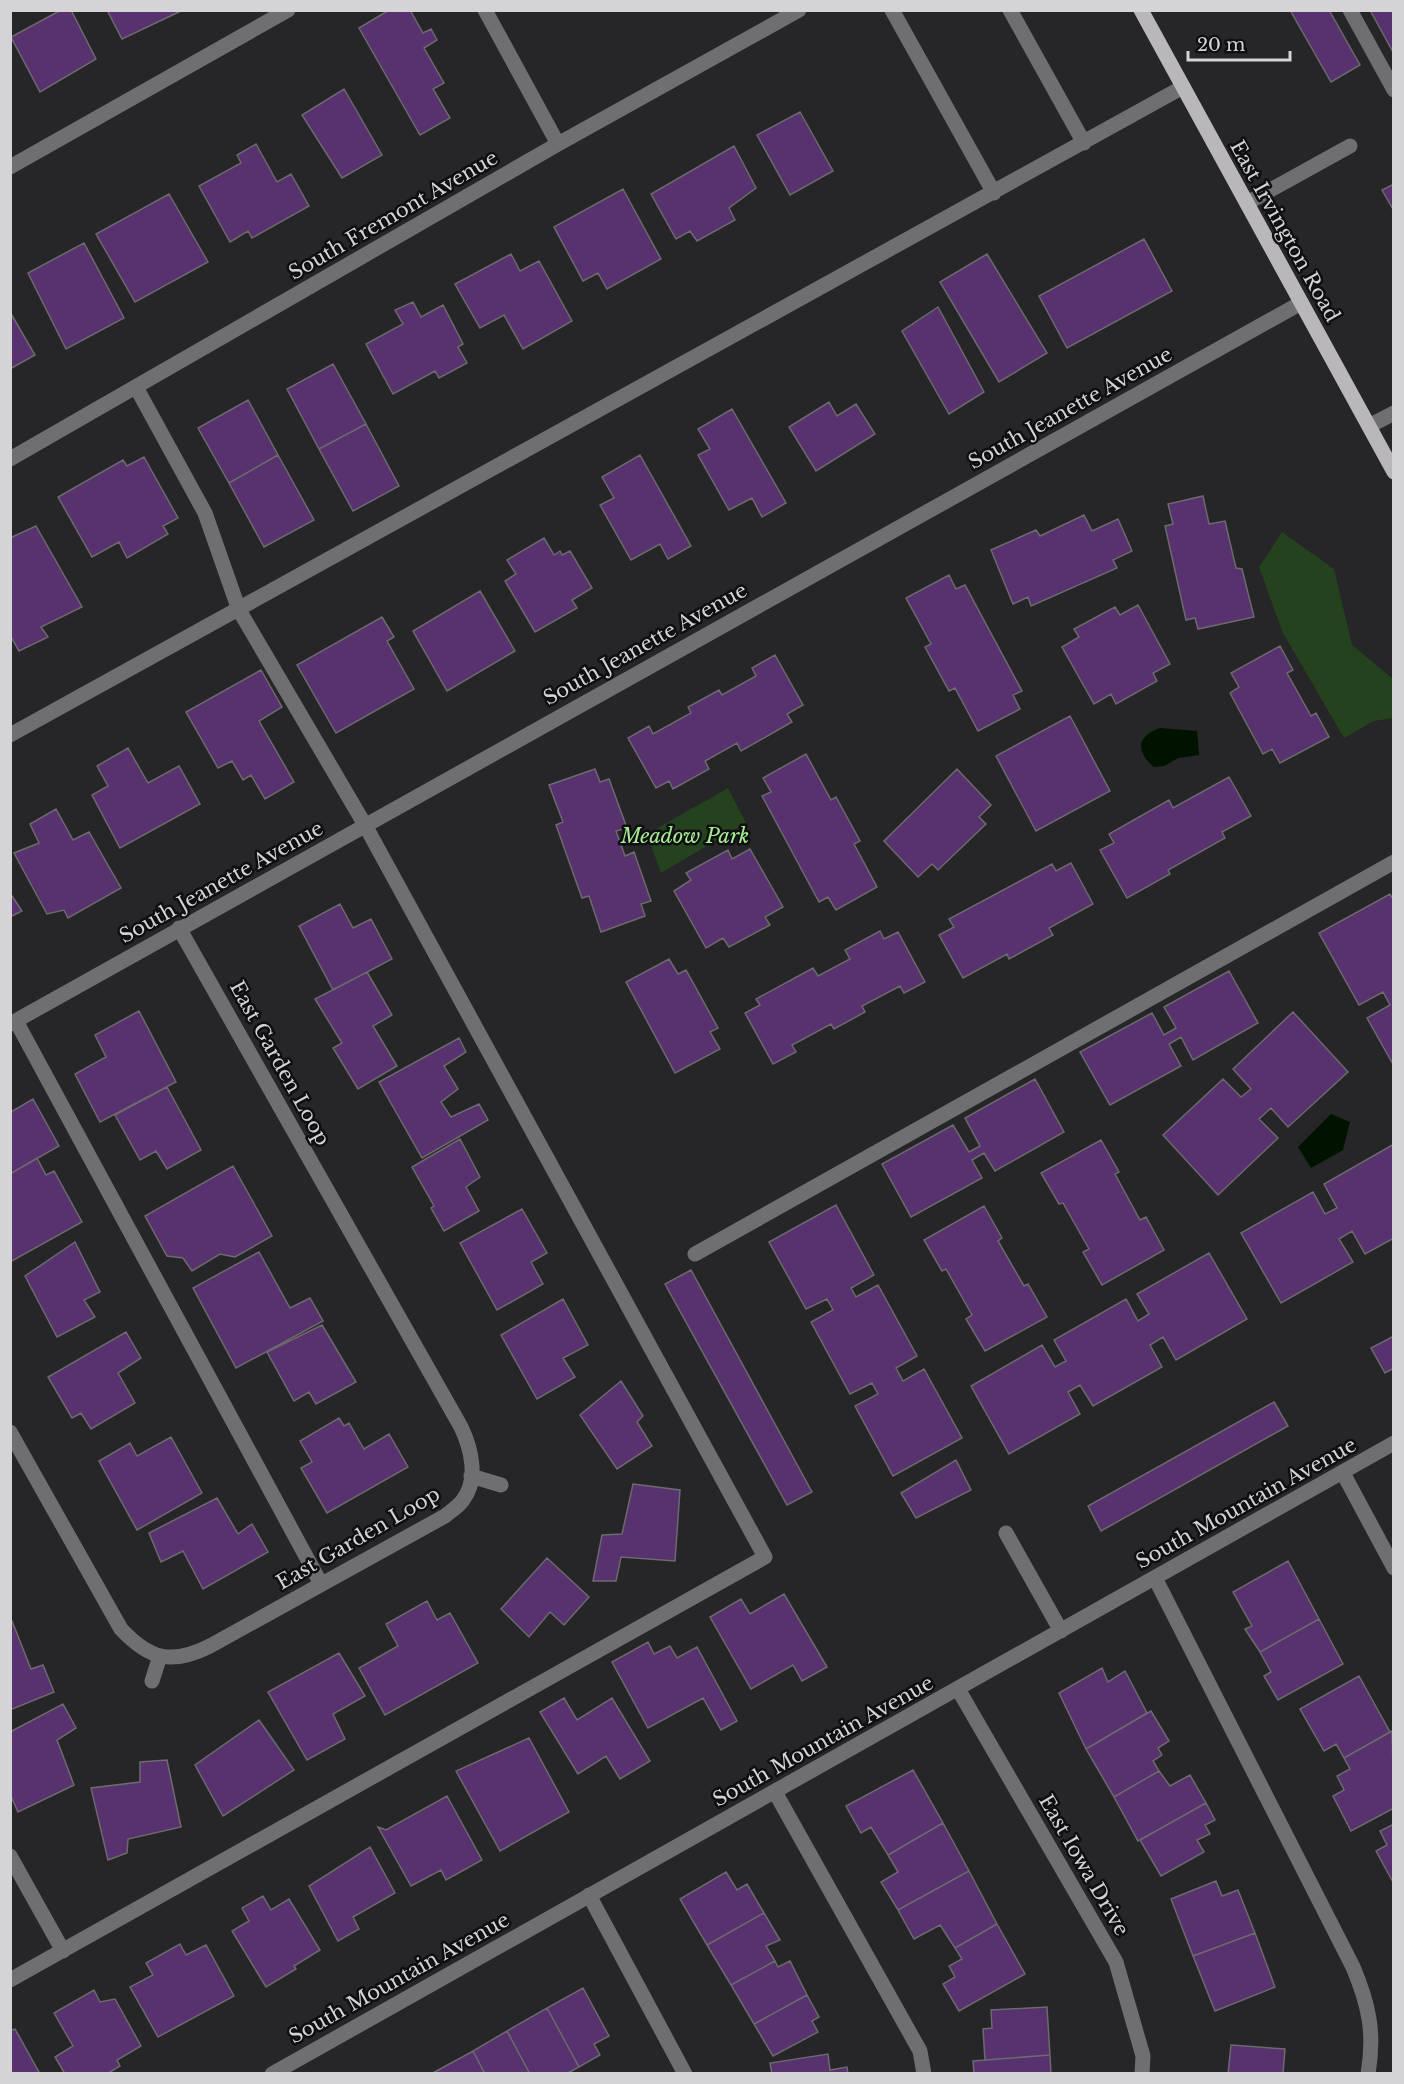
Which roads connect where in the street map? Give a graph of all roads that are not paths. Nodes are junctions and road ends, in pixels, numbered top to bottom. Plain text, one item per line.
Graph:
1 (288, 10) edge
2 (485, 10) edge
3 (799, 10) edge
4 (892, 10) edge
5 (1010, 10) edge
6 (1142, 10) edge
7 (1350, 10) edge
8 (1183, 87) junction
9 (1394, 90) edge
10 (1084, 143) junction
11 (558, 144) junction
12 (1350, 146) dead end
13 (10, 167) edge
14 (993, 193) junction
15 (1247, 203) junction
16 (1301, 303) junction
17 (136, 387) junction
18 (1394, 413) edge
19 (1369, 426) junction
20 (10, 459) edge
21 (1394, 472) edge
22 (238, 610) junction
23 (10, 735) edge
24 (365, 825) junction
25 (1394, 862) edge
26 (180, 928) junction
27 (13, 1022) edge
28 (694, 1254) dead end
29 (10, 1432) edge
30 (1394, 1443) edge
31 (1343, 1473) junction
32 (471, 1476) junction
33 (501, 1485) dead end
34 (1006, 1533) dead end
35 (1394, 1568) edge
36 (1155, 1578) junction
37 (321, 1584) junction
38 (1061, 1631) junction
39 (160, 1656) junction
40 (152, 1682) dead end
41 (958, 1689) junction
42 (775, 1792) junction
43 (10, 1856) edge
44 (589, 1895) junction
45 (63, 1951) junction
46 (10, 1980) edge
47 (272, 2073) edge
48 (686, 2073) edge
49 (924, 2073) edge
50 (1142, 2073) edge
51 (1368, 2073) edge

1 - 13 street
2 - 11 street
3 - 11 street, South Fremont Avenue
4 - 14 street
5 - 10 street
6 - 8 main road, East Irvington Road
7 - 9 street
8 - 10 street
8 - 15 main road, East Irvington Road
10 - 14 street
11 - 17 street, South Fremont Avenue
12 - 15 street
14 - 22 street
15 - 16 main road, East Irvington Road
16 - 19 main road, East Irvington Road
16 - 24 street, South Jeanette Avenue
17 - 20 street, South Fremont Avenue
17 - 22 street
18 - 19 street
19 - 21 main road, East Irvington Road
22 - 23 street
22 - 24 street
24 - 26 street, South Jeanette Avenue
24 - 45 street
25 - 28 street
26 - 27 street, South Jeanette Avenue
26 - 32 street, East Garden Loop
27 - 37 street
29 - 39 street
30 - 31 street, South Mountain Avenue
31 - 35 street
31 - 36 street, South Mountain Avenue
32 - 33 street
32 - 37 street, East Garden Loop
34 - 38 street
36 - 38 street, South Mountain Avenue
36 - 51 street
37 - 39 street, East Garden Loop
38 - 41 street, South Mountain Avenue
39 - 40 street
41 - 42 street, South Mountain Avenue
41 - 50 street, East Iowa Drive
42 - 44 street, South Mountain Avenue
42 - 49 street
43 - 45 street
44 - 47 street, South Mountain Avenue
44 - 48 street
45 - 46 street

